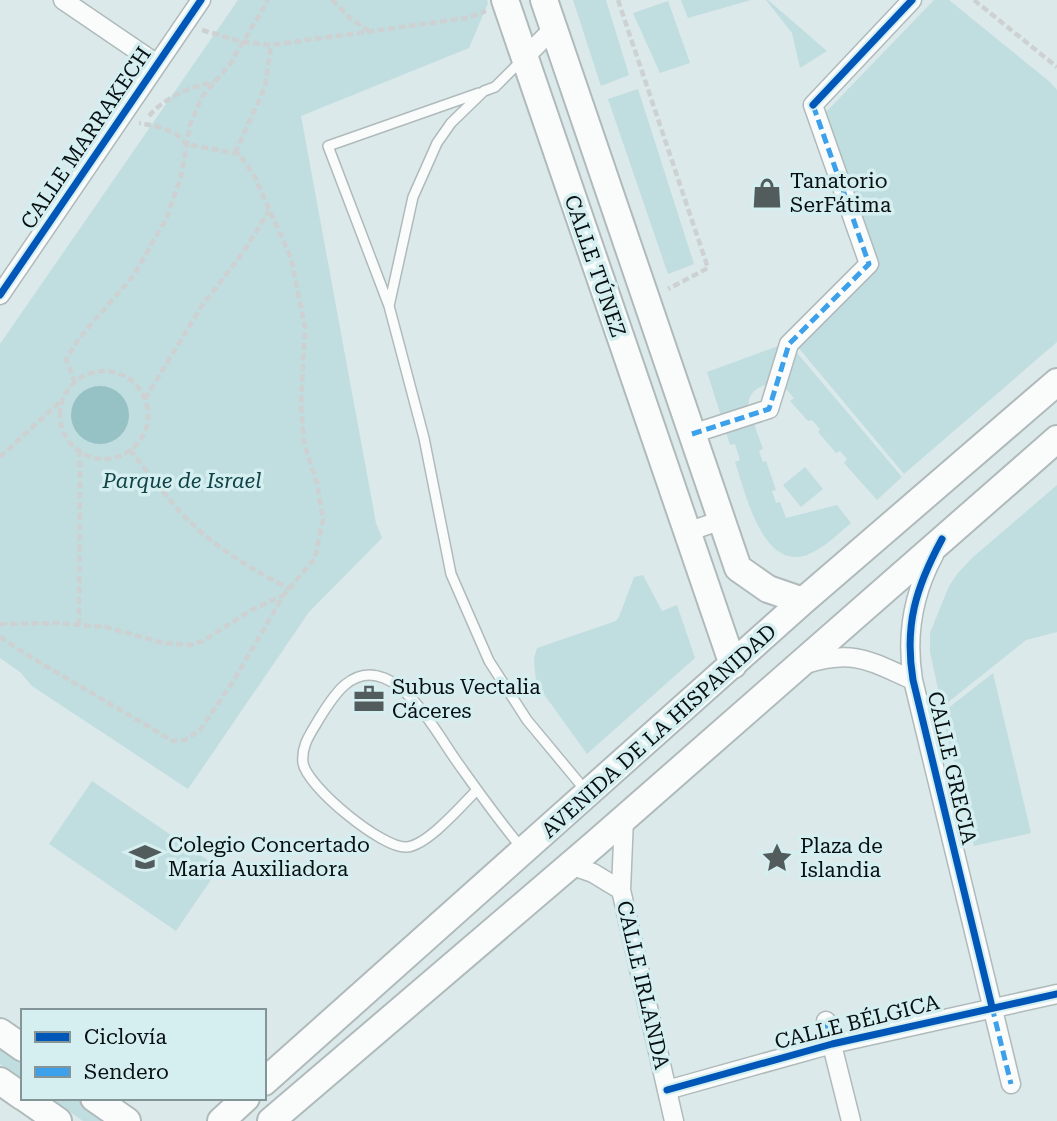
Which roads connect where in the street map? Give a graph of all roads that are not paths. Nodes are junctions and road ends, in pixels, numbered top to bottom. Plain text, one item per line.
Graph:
1 (63, 0) edge
2 (201, 0) edge
3 (544, 0) edge
4 (912, 0) edge
5 (505, 1) edge
6 (554, 28) junction
7 (525, 57) junction
8 (157, 64) junction
9 (484, 91) junction
10 (0, 295) edge
11 (389, 306) junction
12 (1057, 382) edge
13 (692, 434) junction
14 (1057, 439) edge
15 (722, 520) junction
16 (687, 532) junction
17 (942, 539) junction
18 (803, 601) junction
19 (733, 665) junction
20 (793, 668) junction
21 (913, 680) junction
22 (477, 790) junction
23 (589, 794) junction
24 (624, 818) junction
25 (524, 851) junction
26 (570, 865) junction
27 (621, 890) junction
28 (1057, 994) edge
29 (992, 1007) junction
30 (826, 1021) dead end
31 (0, 1032) edge
32 (832, 1044) junction
33 (21, 1047) edge
34 (266, 1080) edge
35 (0, 1081) edge
36 (1011, 1084) dead end
37 (667, 1090) junction
38 (21, 1096) edge
39 (27, 1100) edge
40 (97, 1100) edge
41 (244, 1100) edge
42 (58, 1121) edge
43 (127, 1121) edge
44 (221, 1121) edge
45 (271, 1121) edge
46 (674, 1121) edge
47 (851, 1121) edge

1 - 8 street
2 - 8 street, CALLE MARRAKECH
3 - 6 main road, CALLE TÚNEZ
4 - 13 street
5 - 7 main road, CALLE TÚNEZ
6 - 7 street
6 - 13 main road, CALLE TÚNEZ
7 - 9 lane
7 - 16 main road, CALLE TÚNEZ
8 - 10 street, CALLE MARRAKECH
9 - 11 lane
9 - 11 lane
11 - 23 lane
12 - 18 main road, AVENIDA DE LA HISPANIDAD
13 - 15 main road, CALLE TÚNEZ
14 - 17 main road, AVENIDA DE LA HISPANIDAD
15 - 16 street
15 - 18 main road, CALLE TÚNEZ
16 - 19 main road, CALLE TÚNEZ
17 - 20 main road, AVENIDA DE LA HISPANIDAD
17 - 21 street, CALLE GRECIA
18 - 19 main road, AVENIDA DE LA HISPANIDAD
19 - 23 main road, AVENIDA DE LA HISPANIDAD
20 - 21 street, CALLE GRECIA
20 - 24 main road, AVENIDA DE LA HISPANIDAD
21 - 29 street, CALLE GRECIA
22 - 22 lane
22 - 25 lane
23 - 25 main road, AVENIDA DE LA HISPANIDAD
24 - 26 main road, AVENIDA DE LA HISPANIDAD
24 - 27 street, CALLE IRLANDA
25 - 34 main road, AVENIDA DE LA HISPANIDAD
26 - 27 street, CALLE IRLANDA
26 - 45 main road, AVENIDA DE LA HISPANIDAD
27 - 37 street, CALLE IRLANDA
28 - 29 street, CALLE BÉLGICA
29 - 32 street, CALLE BÉLGICA
29 - 36 street, CALLE GRECIA
30 - 32 street
31 - 33 main road
32 - 37 street, CALLE BÉLGICA
32 - 47 street
35 - 38 main road
37 - 46 street, CALLE IRLANDA
39 - 42 main road
40 - 43 main road
41 - 44 main road

